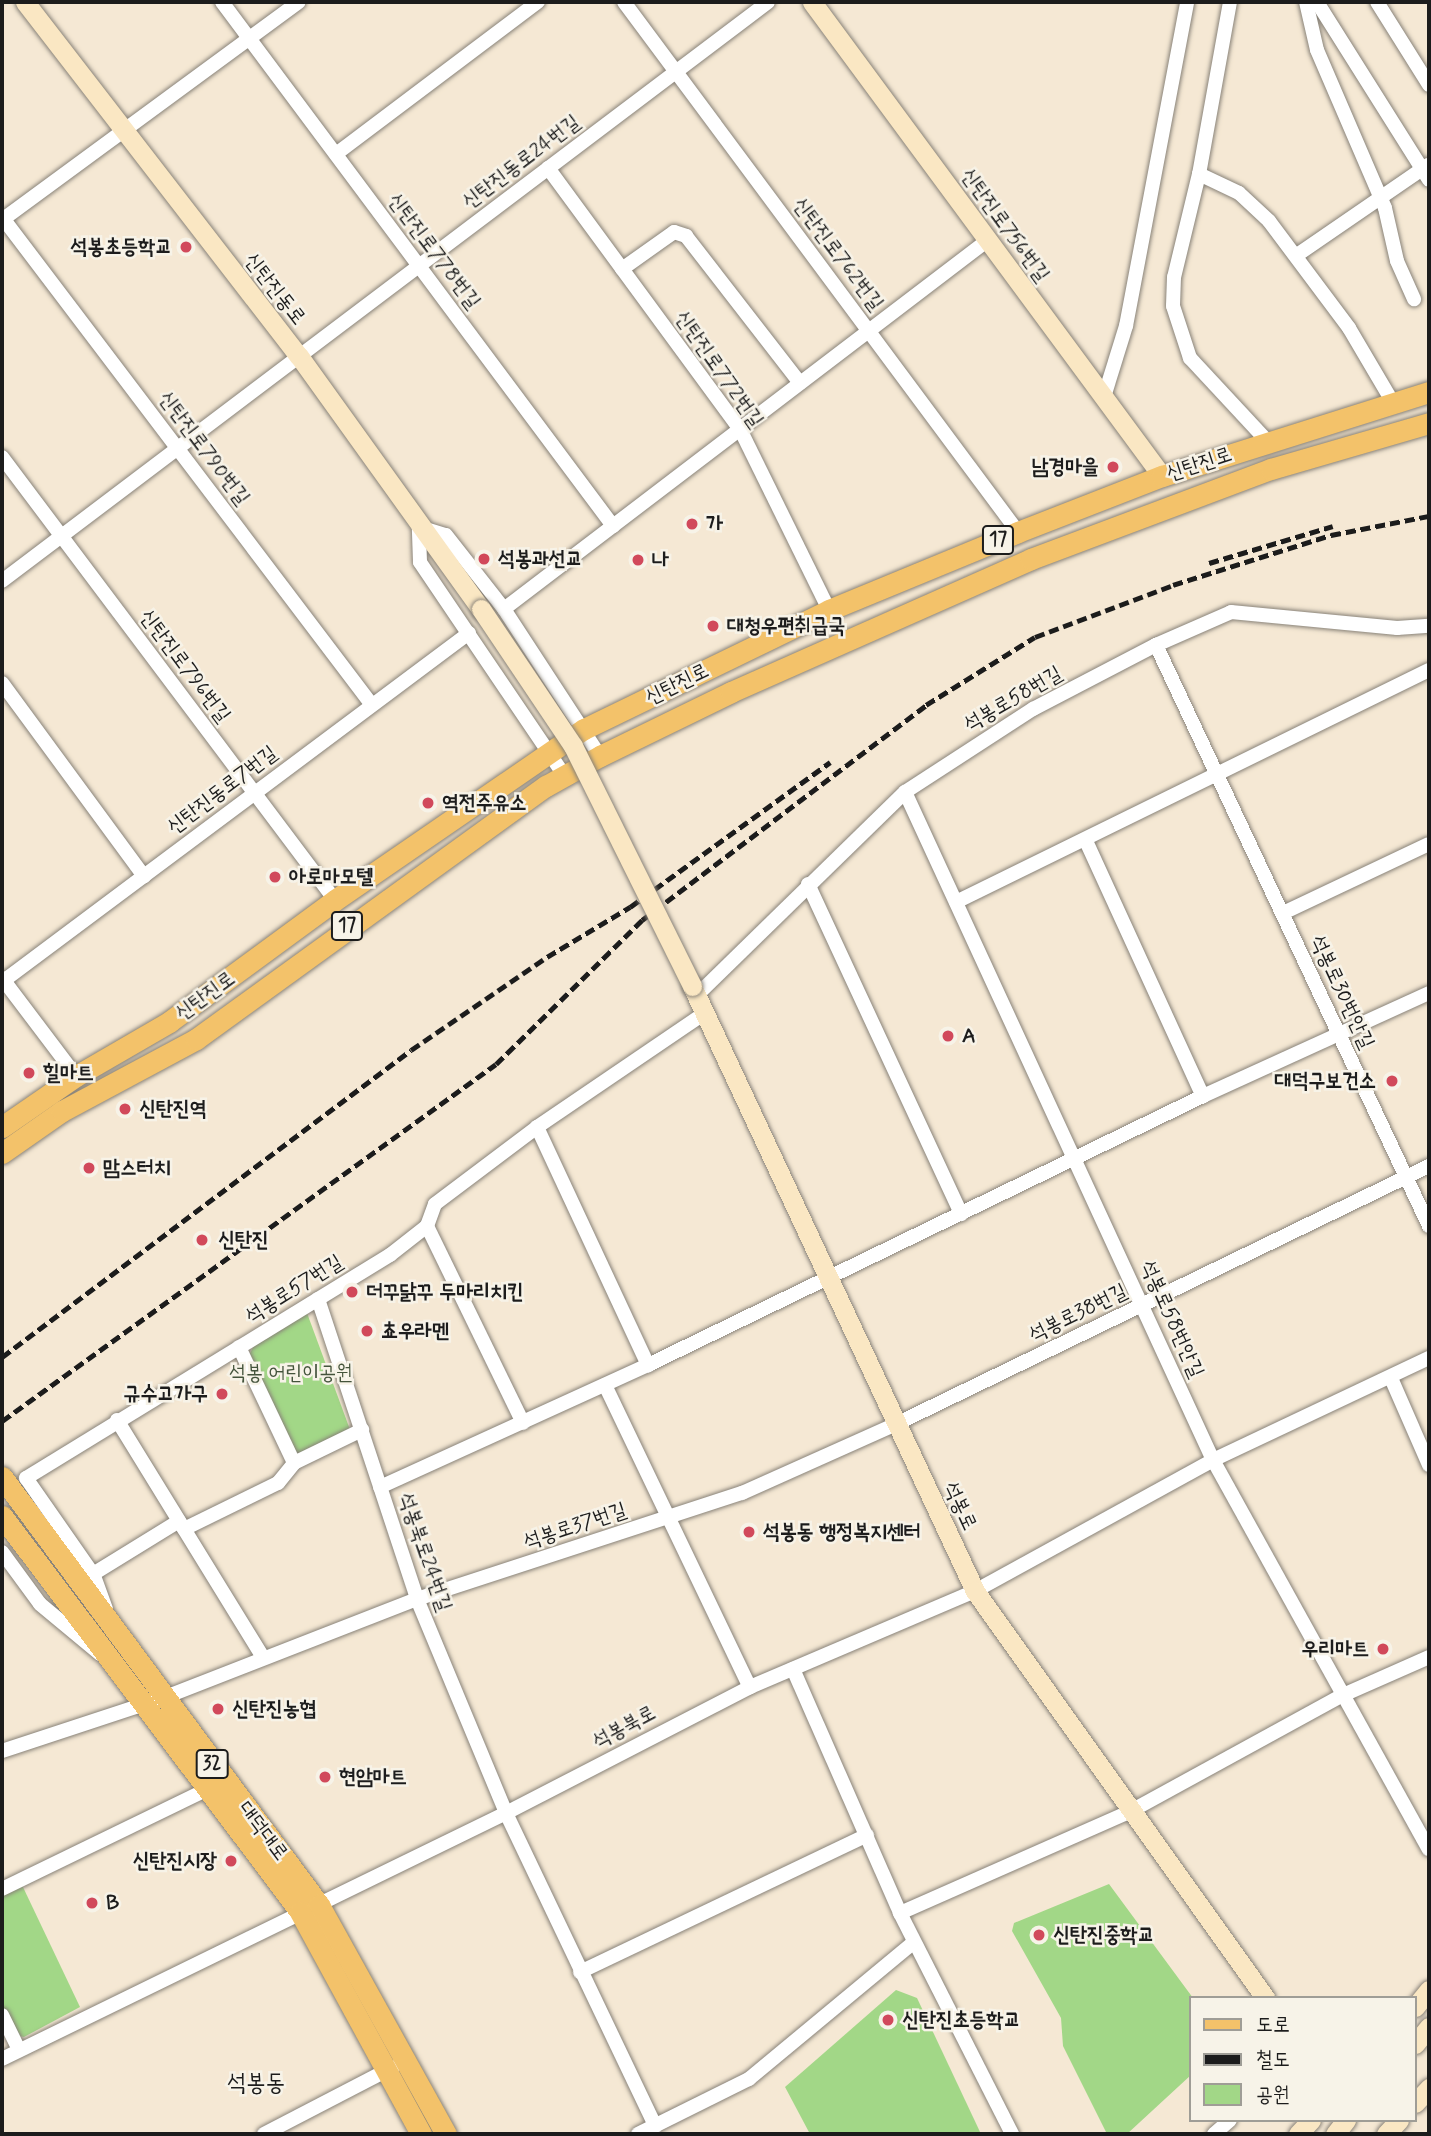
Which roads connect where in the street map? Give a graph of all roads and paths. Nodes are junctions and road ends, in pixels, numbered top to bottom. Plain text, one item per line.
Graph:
1 (25, 2) edge
2 (222, 2) edge
3 (299, 2) edge
4 (538, 2) edge
5 (624, 2) edge
6 (768, 2) edge
7 (812, 2) edge
8 (1187, 2) edge
9 (1230, 2) edge
10 (1306, 2) edge
11 (1317, 2) edge
12 (1377, 2) edge
13 (250, 38) junction
14 (676, 72) junction
15 (1429, 85) edge
16 (123, 131) junction
17 (336, 154) junction
18 (548, 168) junction
19 (1427, 171) edge
20 (1199, 174) junction
21 (1379, 197) junction
22 (2, 218) edge
23 (988, 240) junction
24 (1297, 254) junction
25 (419, 265) junction
26 (622, 269) junction
27 (1414, 299) dead end
28 (869, 331) junction
29 (299, 356) junction
30 (800, 383) junction
31 (1429, 392) edge
32 (1104, 397) junction
33 (1392, 401) junction
34 (1429, 424) edge
35 (740, 429) junction
36 (1268, 442) junction
37 (177, 447) junction
38 (2, 457) edge
39 (1162, 476) junction
40 (612, 526) junction
41 (419, 527) junction
42 (1018, 532) junction
43 (61, 536) junction
44 (2, 581) edge
45 (504, 609) junction
46 (830, 610) junction
47 (1428, 629) edge
48 (468, 633) junction
49 (1156, 645) junction
50 (751, 648) junction
51 (1429, 670) edge
52 (2, 683) edge
53 (721, 697) junction
54 (372, 705) junction
55 (584, 729) junction
56 (549, 750) junction
57 (600, 756) junction
58 (564, 775) junction
59 (1216, 775) junction
60 (253, 792) junction
61 (905, 792) junction
62 (1086, 841) junction
63 (1429, 844) edge
64 (144, 876) junction
65 (808, 884) junction
66 (335, 900) junction
67 (957, 901) junction
68 (1283, 913) junction
69 (3, 980) edge
70 (1429, 993) edge
71 (698, 998) junction
72 (1339, 1037) junction
73 (76, 1076) junction
74 (1203, 1096) junction
75 (2, 1127) edge
76 (537, 1127) junction
77 (2, 1153) edge
78 (1076, 1157) junction
79 (1429, 1166) edge
80 (1405, 1174) junction
81 (961, 1214) junction
82 (427, 1226) junction
83 (1429, 1226) edge
84 (829, 1279) junction
85 (318, 1299) junction
86 (1143, 1305) junction
87 (239, 1347) junction
88 (1429, 1358) edge
89 (648, 1365) junction
90 (1391, 1378) junction
91 (605, 1385) junction
92 (117, 1420) junction
93 (523, 1423) junction
94 (897, 1424) junction
95 (362, 1430) junction
96 (1213, 1460) junction
97 (294, 1463) junction
98 (1429, 1465) edge
99 (2, 1477) edge
100 (380, 1487) junction
101 (2, 1516) edge
102 (669, 1517) junction
103 (182, 1525) junction
104 (2, 1552) edge
105 (93, 1574) junction
106 (975, 1591) junction
107 (417, 1599) junction
108 (111, 1627) junction
109 (104, 1657) junction
110 (263, 1657) junction
111 (1429, 1657) edge
112 (793, 1669) junction
113 (750, 1687) junction
114 (1343, 1695) junction
115 (154, 1701) junction
116 (2, 1751) edge
117 (206, 1790) junction
118 (1130, 1811) junction
119 (506, 1813) junction
120 (867, 1835) junction
121 (1429, 1849) edge
122 (2, 1889) edge
123 (309, 1908) junction
124 (900, 1913) junction
125 (914, 1942) junction
126 (580, 1972) junction
127 (1429, 1990) edge
128 (1264, 1996) edge
129 (1417, 2005) edge
130 (2, 2015) edge
131 (1429, 2027) edge
132 (1417, 2042) edge
133 (19, 2050) junction
134 (2, 2059) edge
135 (397, 2065) junction
136 (1429, 2088) edge
137 (1417, 2101) edge
138 (1228, 2122) edge
139 (655, 2126) junction
140 (264, 2134) edge
141 (421, 2134) edge
142 (446, 2134) edge
143 (638, 2134) edge
144 (1012, 2134) edge
145 (1214, 2134) edge

1 - 16 main road, 신탄진동로
2 - 13 street, 신탄진로778번길
3 - 13 street
4 - 17 street
5 - 14 street, 신탄진로762번길
6 - 14 street, 신탄진동로24번길
7 - 23 main road, 신탄진로756번길
8 - 32 street
9 - 20 street
10 - 21 street
11 - 19 street
12 - 15 street
13 - 16 street
13 - 17 street, 신탄진로778번길
14 - 18 street, 신탄진동로24번길
14 - 28 street, 신탄진로762번길
16 - 22 street
16 - 29 main road, 신탄진동로
17 - 25 street, 신탄진로778번길
18 - 25 street, 신탄진동로24번길
18 - 26 street, 신탄진로772번길
19 - 21 street
20 - 24 street
20 - 36 street
21 - 24 street
21 - 27 street
22 - 37 street, 신탄진로790번길
23 - 28 street
23 - 32 main road, 신탄진로756번길
24 - 33 street
25 - 29 street, 신탄진동로24번길
25 - 40 street, 신탄진로778번길
26 - 30 street
26 - 35 street, 신탄진로772번길
28 - 30 street
28 - 42 street, 신탄진로762번길
29 - 37 street, 신탄진동로24번길
29 - 41 main road, 신탄진동로
30 - 35 street
31 - 33 main road, 신탄진로 / 17
32 - 39 main road, 신탄진로756번길
33 - 36 main road, 신탄진로 / 17
34 - 53 main road, 신탄진로 / 17
35 - 40 street
35 - 46 street, 신탄진로772번길
36 - 39 main road, 신탄진로 / 17
37 - 43 street, 신탄진동로24번길
37 - 54 street, 신탄진로790번길
38 - 43 street, 신탄진로796번길
39 - 42 main road, 신탄진로 / 17
40 - 45 street
41 - 45 street
41 - 48 street
41 - 71 main road, 신탄진동로, bridge
42 - 46 main road, 신탄진로 / 17
43 - 44 street, 신탄진동로24번길
43 - 60 street, 신탄진로796번길
45 - 55 street
46 - 50 main road, 신탄진로 / 17
47 - 49 street, 석봉로58번길
48 - 54 street, 신탄진동로7번길
48 - 56 street
49 - 59 street, 석봉로30번안길
49 - 61 street, 석봉로58번길
50 - 53 main road
50 - 55 main road, 신탄진로 / 17
51 - 59 street
52 - 64 street
53 - 57 main road, 신탄진로 / 17
54 - 60 street, 신탄진동로7번길
55 - 56 main road, 신탄진로 / 17
55 - 57 street
56 - 58 street
56 - 66 main road, 신탄진로 / 17
57 - 58 main road, 신탄진로 / 17
58 - 77 main road, 신탄진로 / 17
59 - 62 street
59 - 68 street, 석봉로30번안길
60 - 64 street, 신탄진동로7번길
60 - 66 street, 신탄진로796번길
61 - 65 street, 석봉로58번길
61 - 67 street, 석봉로58번안길
62 - 67 street
62 - 74 street
63 - 68 street
64 - 69 street, 신탄진동로7번길
65 - 71 street, 석봉로58번길
65 - 81 street
66 - 73 main road, 신탄진로 / 17
67 - 78 street, 석봉로58번안길
68 - 72 street, 석봉로30번안길
69 - 73 street
70 - 72 street
71 - 76 street, 석봉로57번길
71 - 84 main road, 석봉로
72 - 74 street
72 - 80 street, 석봉로30번안길
73 - 75 main road, 신탄진로 / 17
74 - 78 street
76 - 82 street, 석봉로57번길
76 - 89 street
78 - 81 street
78 - 86 street, 석봉로58번안길
79 - 80 street, 석봉로38번길
80 - 83 street, 석봉로30번안길
80 - 86 street, 석봉로38번길
81 - 84 street
82 - 85 street, 석봉로57번길
82 - 93 street
84 - 89 street
84 - 94 main road, 석봉로
85 - 87 street, 석봉로57번길
85 - 95 street, 석봉북로24번길
86 - 94 street, 석봉로38번길
86 - 96 street, 석봉로58번안길
87 - 92 street, 석봉로57번길
87 - 97 street
88 - 90 street, 석봉북로
89 - 91 street
90 - 96 street, 석봉북로
90 - 98 street
91 - 93 street
91 - 102 street
92 - 103 street
92 - 105 street, 석봉로57번길
93 - 100 street
94 - 102 street, 석봉로37번길
94 - 106 main road, 석봉로
95 - 97 street
95 - 100 street, 석봉북로24번길
96 - 106 street, 석봉북로
96 - 114 street, 석봉로58번안길
97 - 103 street
99 - 108 main road, 대덕대로 / 32
100 - 107 street, 석봉북로24번길
101 - 109 main road, 대덕대로 / 32
102 - 107 street, 석봉로37번길
102 - 113 street
103 - 105 street
103 - 110 street
104 - 109 street
105 - 108 street, 석봉로57번길
106 - 112 street, 석봉북로
106 - 118 main road, 석봉로
107 - 110 street, 석봉로37번길
107 - 119 street, 석봉북로24번길
108 - 115 main road, 대덕대로 / 32
109 - 115 main road, 대덕대로 / 32
110 - 115 street, 석봉로37번길
111 - 114 street
112 - 113 street, 석봉북로
112 - 120 street
113 - 119 street, 석봉북로
114 - 118 street
114 - 121 street, 석봉로58번안길
115 - 116 street, 석봉로37번길
115 - 117 main road, 대덕대로 / 32
115 - 123 main road, 대덕대로 / 32
117 - 122 street
117 - 123 main road, 대덕대로 / 32
118 - 124 street
118 - 128 main road, 석봉로
119 - 123 street, 석봉북로
119 - 126 street, 석봉북로24번길
120 - 124 street
120 - 126 street
123 - 133 street, 석봉북로
123 - 135 main road, 대덕대로 / 32
124 - 125 street
125 - 139 street
125 - 144 street
126 - 139 street, 석봉북로24번길
127 - 129 main road
130 - 133 street
131 - 132 main road
133 - 134 street, 석봉북로
135 - 140 street
135 - 141 main road, 대덕대로 / 32
135 - 142 main road, 대덕대로 / 32
136 - 137 main road
138 - 145 street
139 - 143 street

